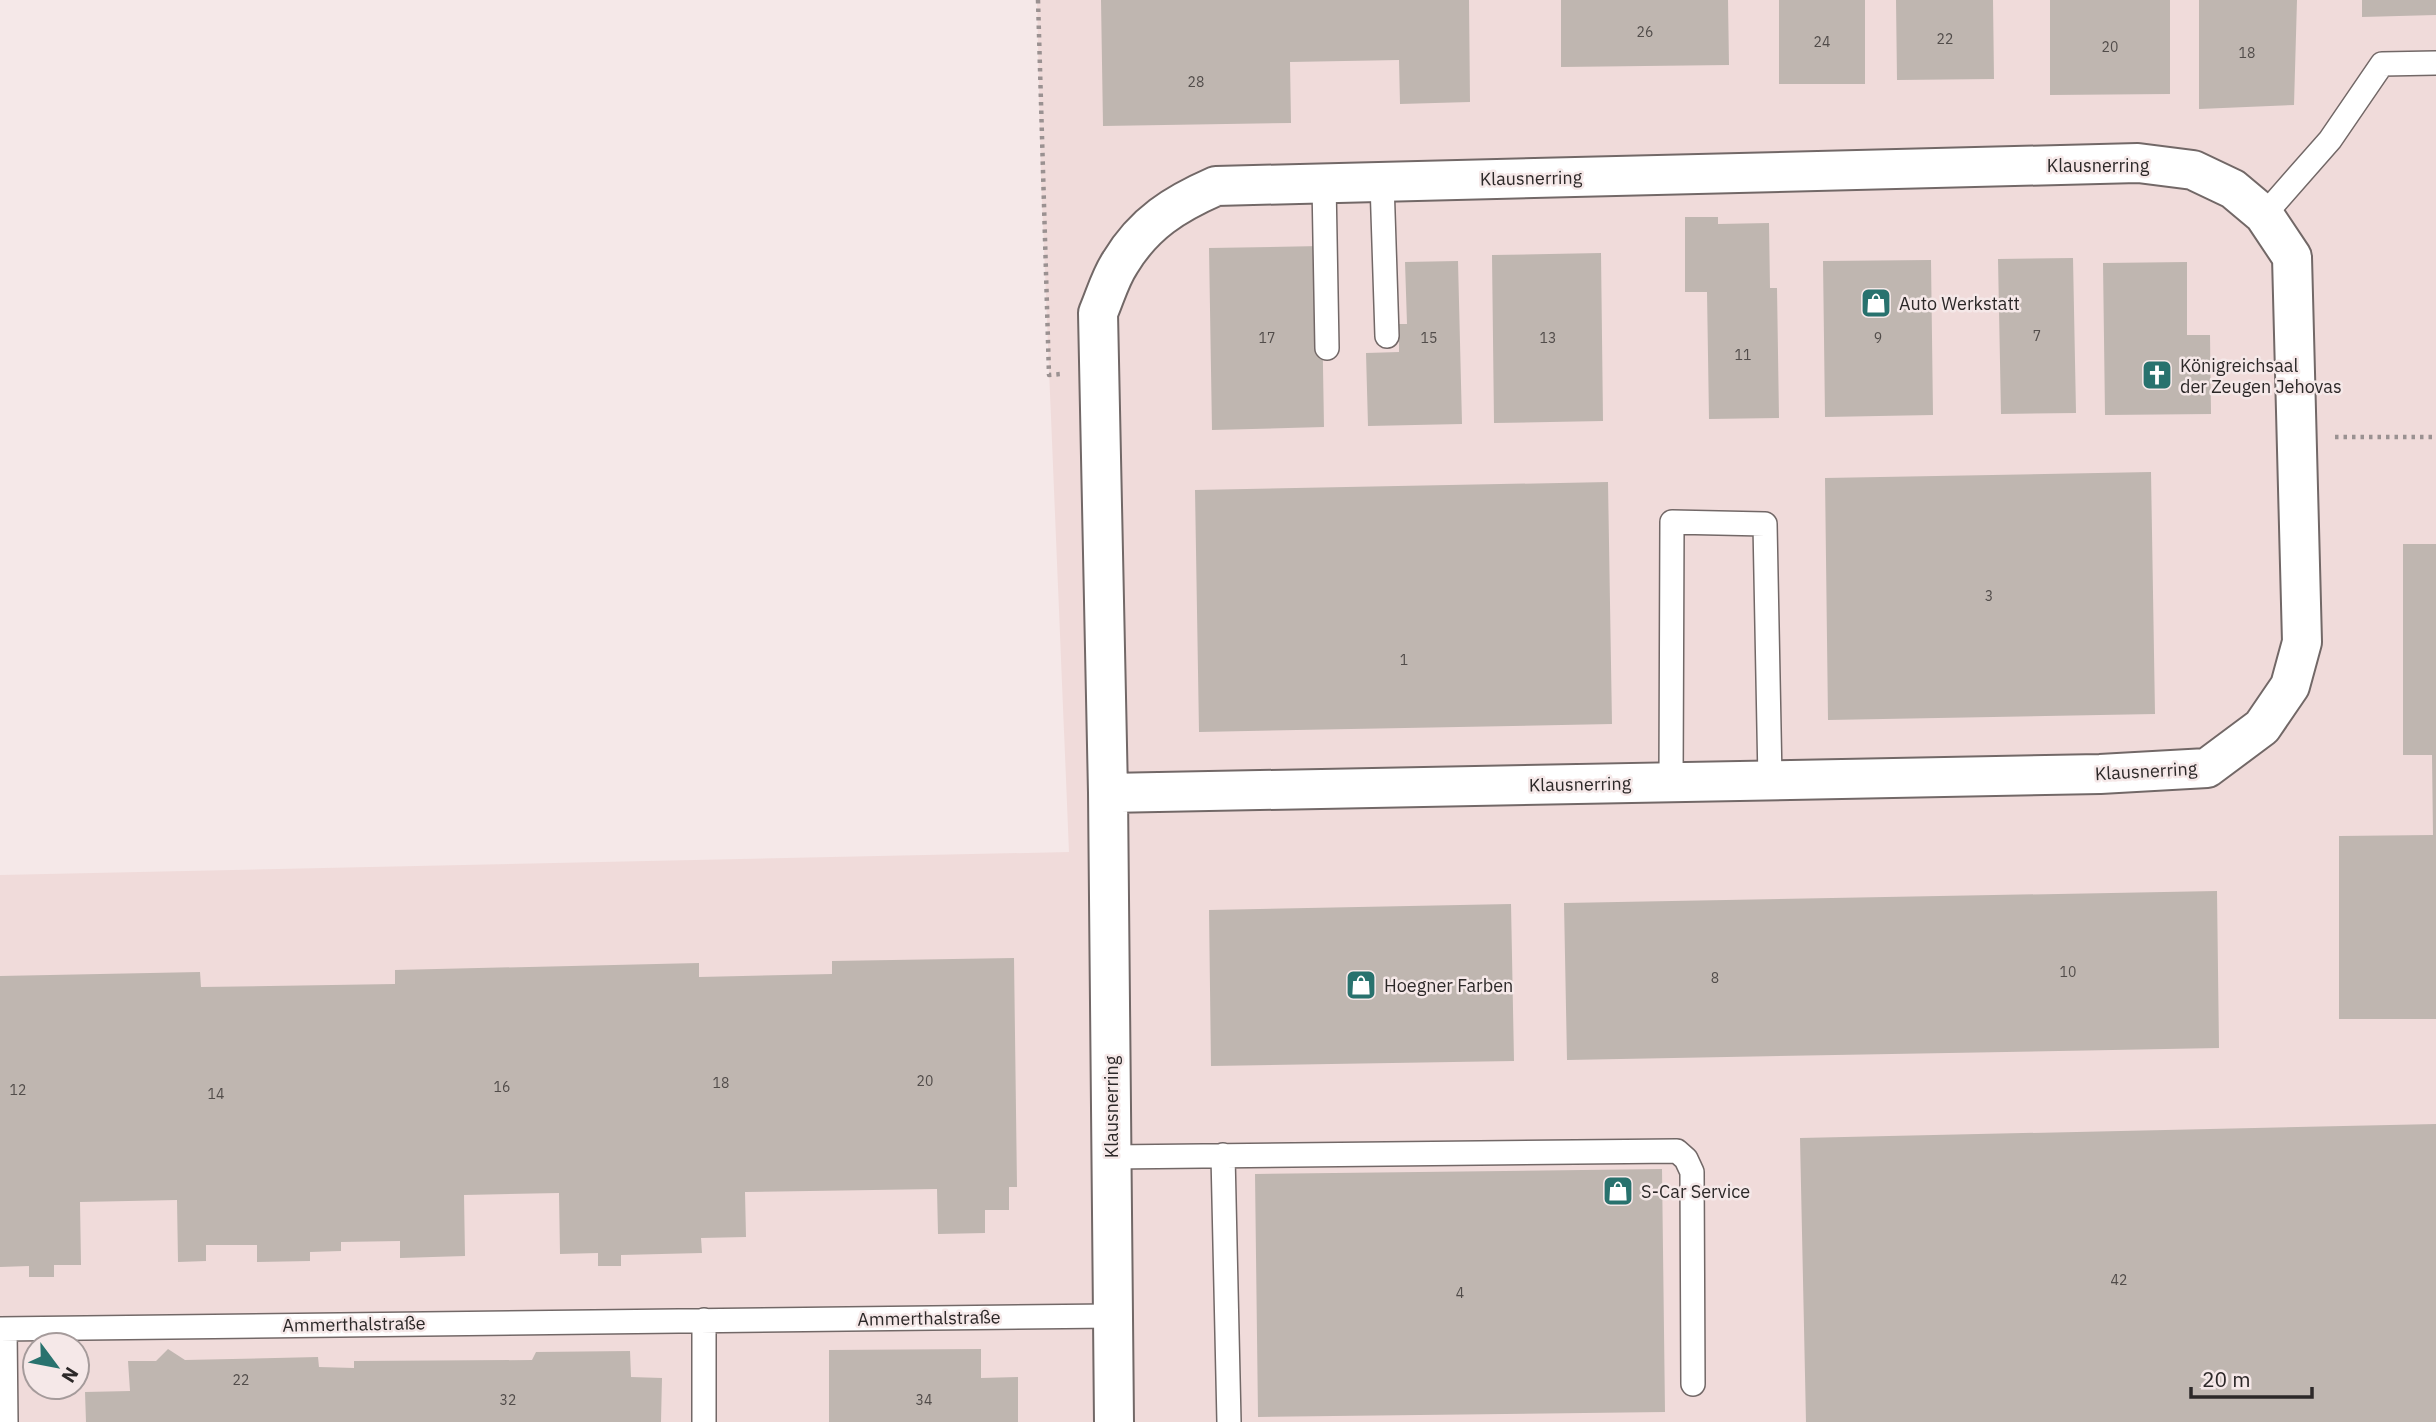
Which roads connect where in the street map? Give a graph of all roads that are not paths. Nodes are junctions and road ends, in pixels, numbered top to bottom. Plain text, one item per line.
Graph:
1 (2436, 63) edge
2 (1382, 182) junction
3 (1324, 183) junction
4 (2264, 215) junction
5 (1387, 336) dead end
6 (1327, 348) dead end
7 (1770, 780) junction
8 (1671, 782) junction
9 (1108, 793) junction
10 (1223, 1156) junction
11 (1111, 1157) junction
12 (1112, 1316) junction
13 (704, 1320) junction
14 (3, 1329) edge
15 (1693, 1384) dead end
16 (6, 1422) edge
17 (704, 1422) edge
18 (1114, 1422) edge
19 (1229, 1422) edge

1 - 4 lane
2 - 3 street, Klausnerring
2 - 4 street, Klausnerring
2 - 5 lane
3 - 6 lane
3 - 9 street, Klausnerring
4 - 7 street, Klausnerring
7 - 8 street, Klausnerring
7 - 8 lane
8 - 9 street, Klausnerring
9 - 11 street, Klausnerring
10 - 11 lane
10 - 15 lane
10 - 19 lane
11 - 12 street, Klausnerring
12 - 13 lane, Ammerthalstraße
12 - 18 street, Klausnerring
13 - 14 lane, Ammerthalstraße
13 - 17 lane
14 - 16 lane, Ammerthalstraße

